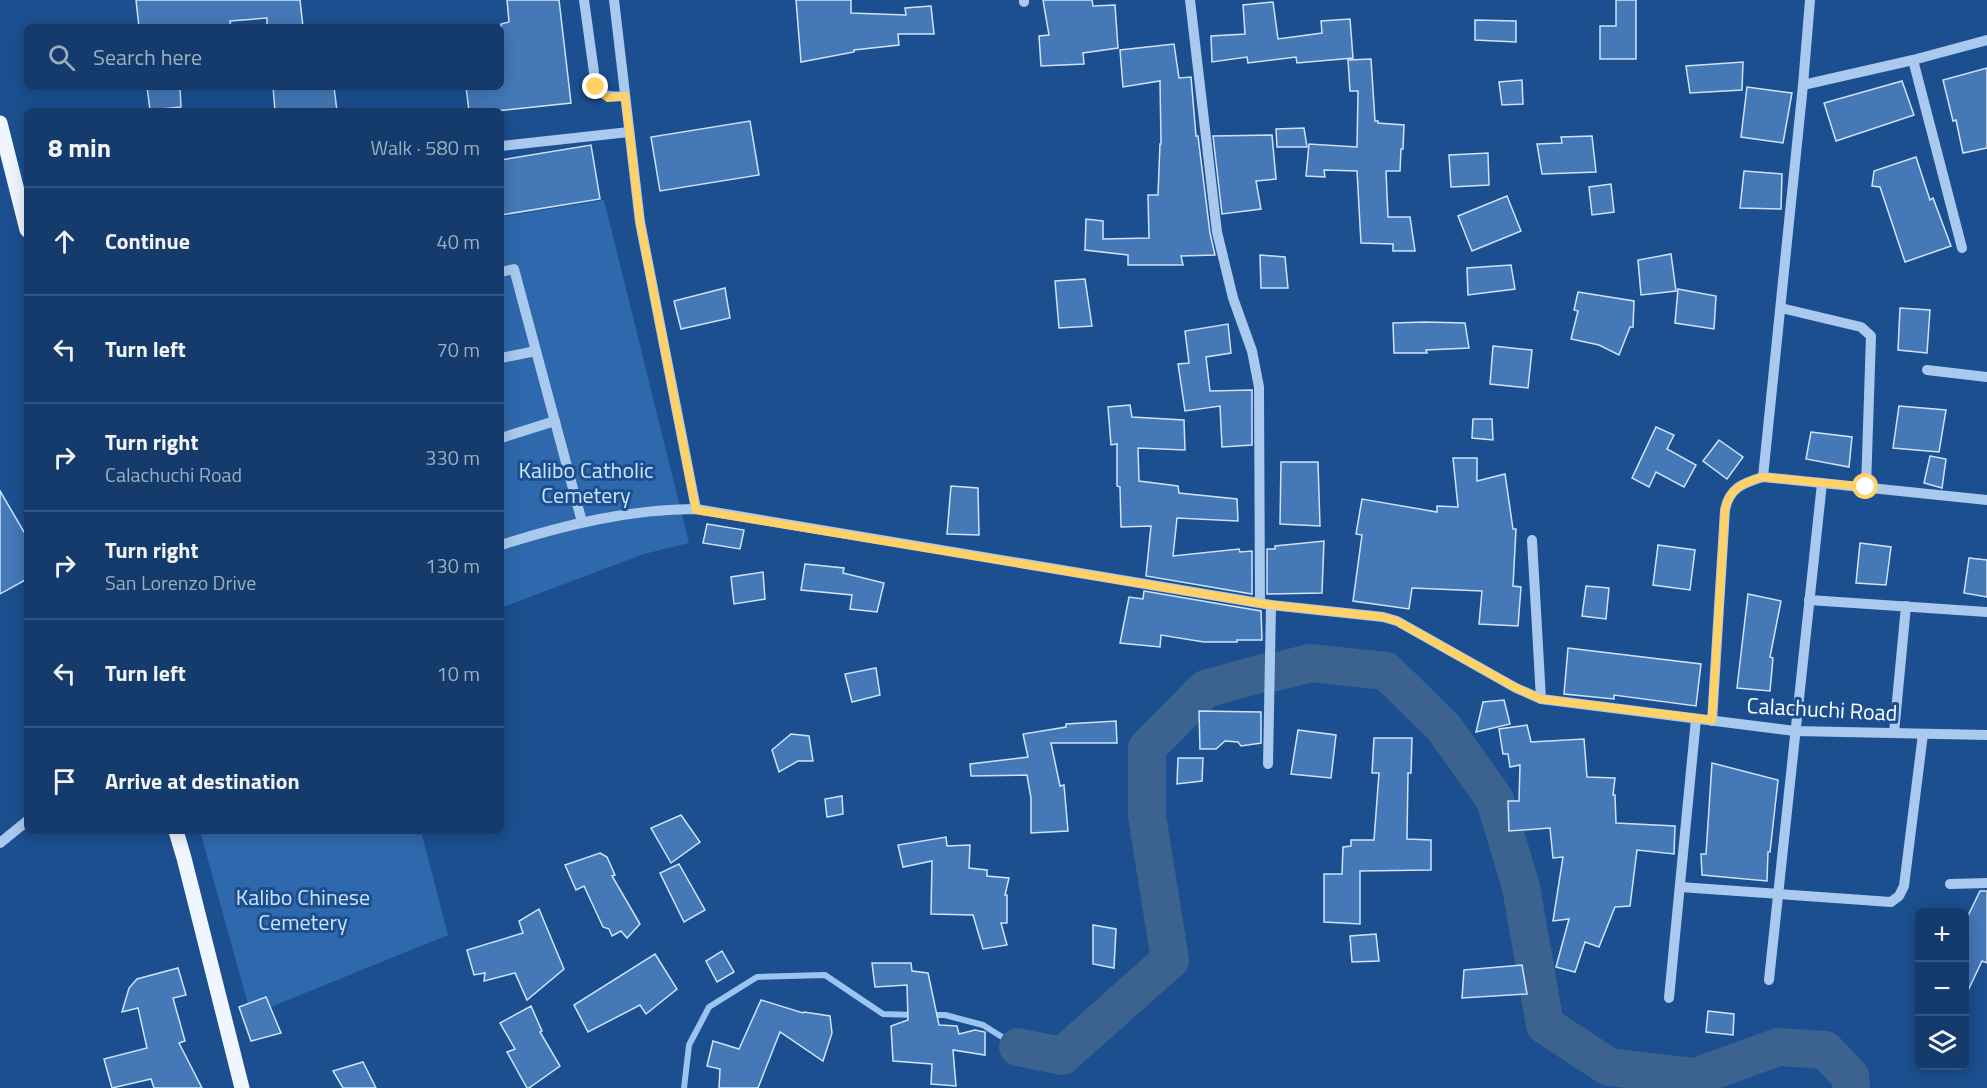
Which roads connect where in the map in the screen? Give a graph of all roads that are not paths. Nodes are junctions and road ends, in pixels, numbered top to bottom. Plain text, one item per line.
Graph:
1 (584, 0) edge
2 (614, 0) edge
3 (1190, 0) edge
4 (1810, 0) edge
5 (1987, 40) edge
6 (1913, 60) junction
7 (1803, 85) junction
8 (625, 96) junction
9 (0, 123) edge
10 (629, 132) junction
11 (504, 146) edge
12 (4, 156) edge
13 (24, 220) edge
14 (1962, 248) dead end
15 (504, 271) edge
16 (1781, 308) junction
17 (536, 351) junction
18 (504, 357) edge
19 (1927, 370) dead end
20 (1987, 377) edge
21 (555, 421) junction
22 (504, 437) edge
23 (1762, 477) junction
24 (1822, 483) junction
25 (1866, 487) junction
26 (1987, 500) edge
27 (696, 510) junction
28 (582, 522) junction
29 (1532, 540) dead end
30 (504, 541) edge
31 (1809, 600) junction
32 (1266, 604) junction
33 (1906, 606) junction
34 (1987, 612) edge
35 (1541, 699) junction
36 (1696, 719) junction
37 (1712, 720) junction
38 (1795, 731) junction
39 (1894, 733) junction
40 (1923, 734) junction
41 (1987, 735) edge
42 (1268, 764) dead end
43 (24, 823) edge
44 (177, 834) edge
45 (0, 843) edge
46 (1987, 883) edge
47 (1950, 885) dead end
48 (1680, 887) junction
49 (1778, 895) junction
50 (1769, 981) dead end
51 (1669, 998) dead end
52 (242, 1088) edge

1 - 8 street
2 - 8 street
3 - 32 street
4 - 7 street
5 - 6 street
6 - 7 street
6 - 14 street
7 - 16 street
8 - 10 street
9 - 12 main road
10 - 11 street
10 - 27 street
12 - 13 main road
15 - 17 street
16 - 23 street
16 - 25 street
17 - 18 street
17 - 21 street
19 - 20 street
21 - 22 street
21 - 28 street
23 - 24 street
23 - 37 street
24 - 25 street
24 - 31 street
25 - 26 street
27 - 28 street, Calachuchi Road
27 - 32 street, Calachuchi Road
28 - 30 street, Calachuchi Road
29 - 35 street
31 - 33 street
31 - 38 street
32 - 35 street, Calachuchi Road
32 - 42 street
33 - 34 street
33 - 39 street
35 - 36 street, Calachuchi Road
36 - 37 street, Calachuchi Road
36 - 48 street
37 - 38 street, Calachuchi Road
38 - 39 street, Calachuchi Road
38 - 49 street
39 - 40 street, Calachuchi Road
40 - 41 street, Calachuchi Road
40 - 49 street
43 - 45 street
44 - 52 main road
46 - 47 street
48 - 49 street
48 - 51 street
49 - 50 street

